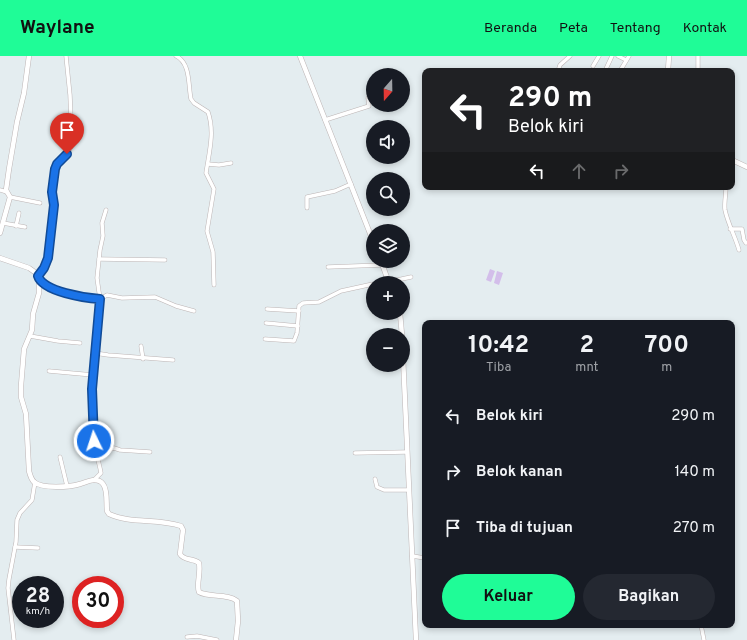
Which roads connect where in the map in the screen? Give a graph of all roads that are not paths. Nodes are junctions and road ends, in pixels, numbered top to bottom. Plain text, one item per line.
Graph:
1 (29, 56) edge
2 (66, 56) edge
3 (176, 56) edge
4 (300, 56) edge
5 (570, 56) edge
6 (599, 56) edge
7 (612, 56) edge
8 (618, 56) edge
9 (629, 56) edge
10 (669, 56) edge
11 (698, 56) edge
12 (626, 60) junction
13 (593, 66) dead end
14 (559, 68) edge
15 (606, 68) edge
16 (622, 68) edge
17 (668, 68) edge
18 (698, 68) edge
19 (366, 107) edge
20 (325, 120) junction
21 (735, 161) edge
22 (231, 163) dead end
23 (208, 164) junction
24 (747, 167) edge
25 (351, 184) junction
26 (0, 190) edge
27 (726, 190) edge
28 (7, 192) junction
29 (10, 197) junction
30 (40, 203) dead end
31 (307, 208) dead end
32 (106, 210) dead end
33 (18, 213) dead end
34 (3, 223) junction
35 (366, 224) edge
36 (16, 226) junction
37 (25, 227) dead end
38 (730, 229) junction
39 (0, 233) edge
40 (746, 243) edge
41 (738, 250) dead end
42 (0, 258) edge
43 (99, 259) junction
44 (165, 260) dead end
45 (366, 264) edge
46 (328, 267) dead end
47 (38, 277) junction
48 (214, 285) dead end
49 (366, 286) edge
50 (100, 299) junction
51 (267, 308) dead end
52 (194, 311) dead end
53 (299, 311) junction
54 (266, 323) dead end
55 (298, 326) junction
56 (30, 336) junction
57 (265, 339) dead end
58 (80, 343) dead end
59 (141, 346) dead end
60 (95, 353) junction
61 (143, 359) junction
62 (173, 360) dead end
63 (49, 371) dead end
64 (404, 372) edge
65 (93, 375) junction
66 (150, 452) dead end
67 (407, 452) junction
68 (96, 454) junction
69 (355, 454) dead end
70 (60, 457) dead end
71 (375, 479) dead end
72 (94, 480) junction
73 (35, 482) junction
74 (67, 486) junction
75 (409, 490) junction
76 (15, 547) junction
77 (38, 548) dead end
78 (412, 556) junction
79 (422, 558) edge
80 (702, 628) edge
81 (187, 637) dead end
82 (14, 640) edge
83 (218, 640) edge
84 (236, 640) edge
85 (416, 640) edge
86 (704, 640) edge

1 - 28 street
2 - 47 street
3 - 23 street
4 - 20 street
5 - 14 street
6 - 13 street
7 - 15 street
8 - 12 street
9 - 12 street
10 - 17 street
11 - 18 street
12 - 16 street
19 - 20 street
20 - 25 street
21 - 24 street
22 - 23 street
23 - 48 street
25 - 31 street
25 - 35 street
26 - 28 street
27 - 38 street
28 - 29 street
29 - 30 street
29 - 34 street
32 - 43 street
33 - 36 street
34 - 36 street
34 - 39 street
36 - 37 street
38 - 40 street
38 - 41 street
42 - 47 street
43 - 44 street
43 - 50 street
45 - 46 street
47 - 50 street
47 - 56 street
49 - 53 street
50 - 52 street
50 - 60 street
51 - 53 street
53 - 55 street
54 - 55 street
55 - 57 street
56 - 58 street
56 - 73 street
59 - 61 street
60 - 61 street
60 - 65 street
61 - 62 street
63 - 65 street
64 - 67 street
65 - 68 street
66 - 68 street
67 - 69 street
67 - 75 street
68 - 72 street
70 - 74 street
71 - 75 street
72 - 74 street
72 - 84 street
73 - 74 street
73 - 76 street
75 - 78 street
76 - 77 street
76 - 82 street
78 - 79 street
78 - 85 street
80 - 86 street
81 - 83 street

